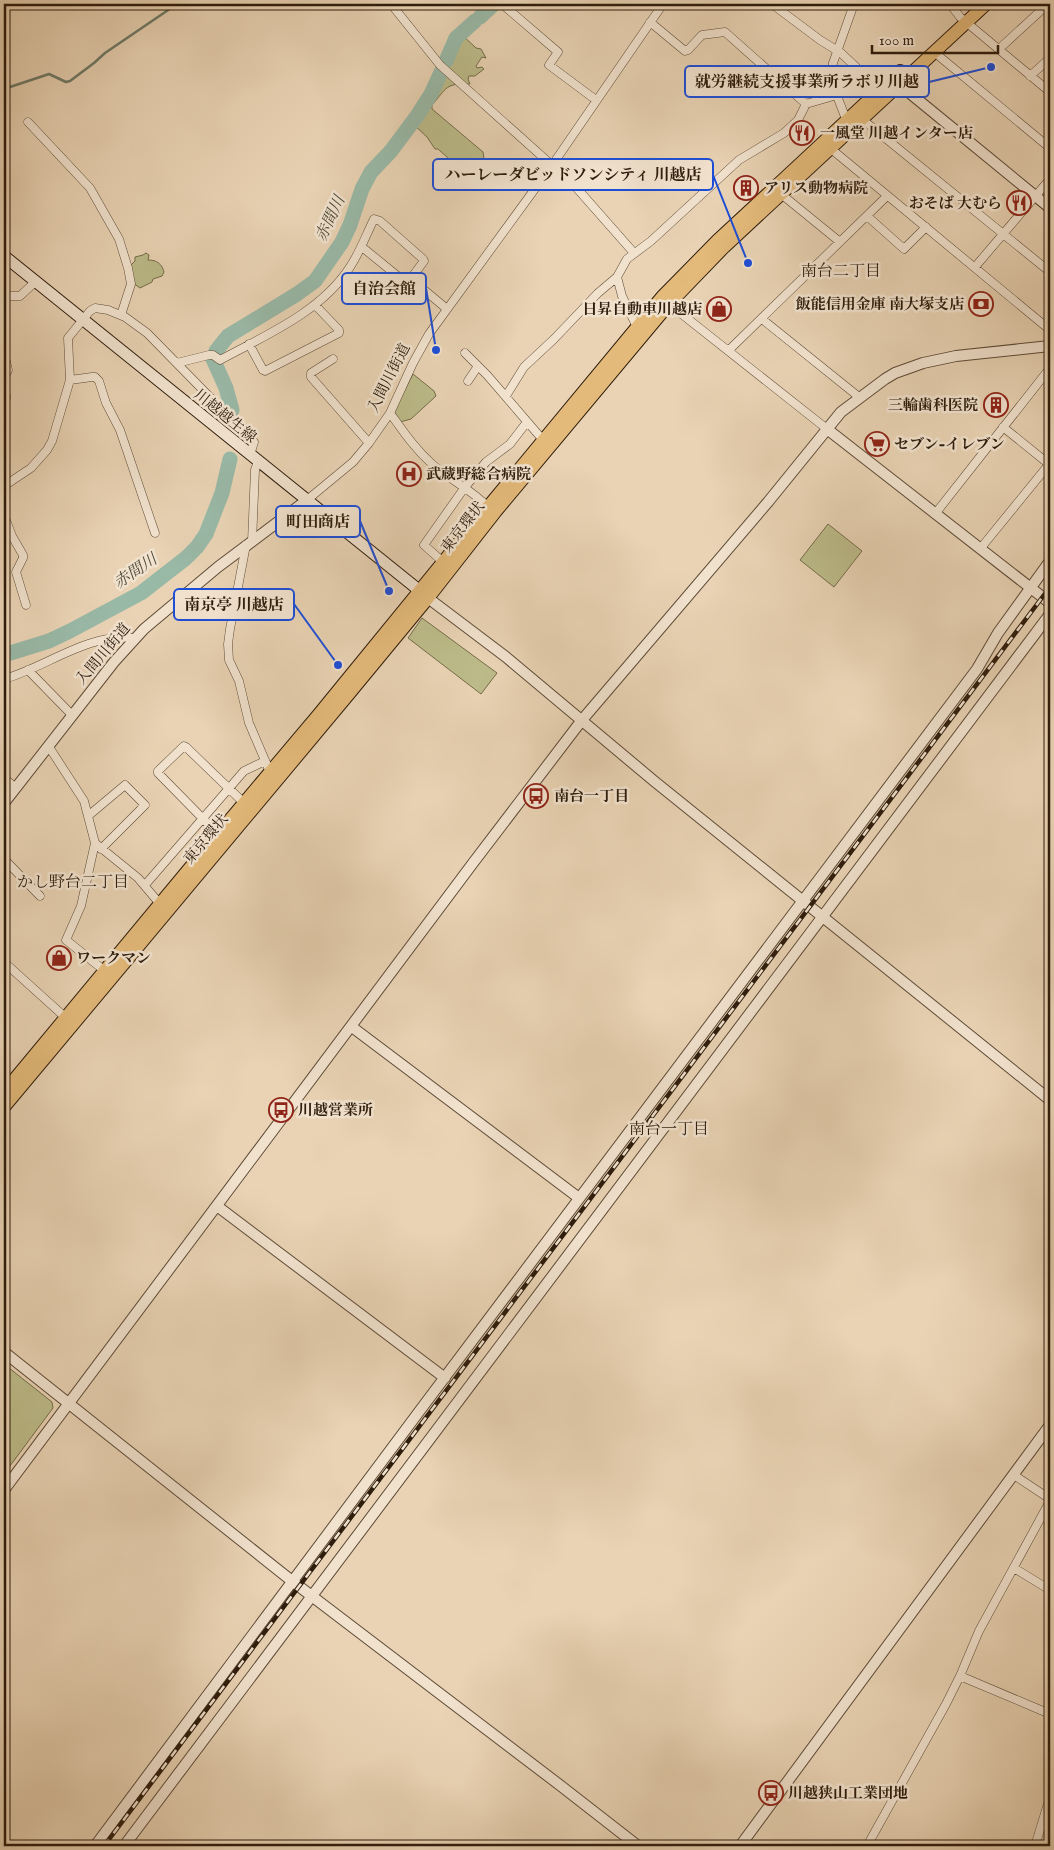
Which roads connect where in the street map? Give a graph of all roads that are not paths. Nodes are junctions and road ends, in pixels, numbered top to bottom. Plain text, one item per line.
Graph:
1 (391, 4) edge
2 (502, 4) edge
3 (663, 4) edge
4 (772, 4) edge
5 (854, 4) edge
6 (950, 4) edge
7 (974, 4) edge
8 (986, 4) edge
9 (1048, 4) edge
10 (963, 19) junction
11 (650, 22) junction
12 (999, 49) junction
13 (838, 50) junction
14 (940, 57) dead end
15 (1050, 58) edge
16 (1030, 76) junction
17 (895, 81) junction
18 (1050, 92) edge
19 (875, 94) junction
20 (837, 95) junction
21 (596, 100) junction
22 (806, 104) junction
23 (846, 119) junction
24 (28, 122) dead end
25 (868, 124) dead end
26 (830, 148) junction
27 (1050, 148) edge
28 (553, 164) junction
29 (1050, 179) edge
30 (887, 196) junction
31 (1036, 196) junction
32 (786, 198) dead end
33 (1050, 208) edge
34 (867, 216) junction
35 (926, 227) junction
36 (1004, 234) junction
37 (840, 242) junction
38 (362, 247) junction
39 (634, 253) junction
40 (4, 256) edge
41 (975, 267) junction
42 (1050, 272) edge
43 (617, 277) junction
44 (409, 281) junction
45 (36, 282) junction
46 (4, 296) edge
47 (669, 304) junction
48 (315, 305) junction
49 (447, 309) junction
50 (121, 315) junction
51 (762, 319) junction
52 (82, 320) junction
53 (637, 328) junction
54 (1050, 330) edge
55 (249, 344) junction
56 (1050, 346) edge
57 (728, 350) junction
58 (465, 353) dead end
59 (4, 354) edge
60 (333, 359) dead end
61 (178, 363) junction
62 (478, 366) junction
63 (1050, 368) edge
64 (70, 380) junction
65 (468, 381) dead end
66 (506, 396) junction
67 (860, 397) junction
68 (4, 401) edge
69 (390, 413) junction
70 (527, 422) junction
71 (1003, 427) junction
72 (827, 429) junction
73 (543, 440) junction
74 (369, 443) junction
75 (254, 458) junction
76 (1050, 464) edge
77 (4, 486) edge
78 (465, 487) junction
79 (307, 500) junction
80 (488, 507) junction
81 (936, 514) junction
82 (4, 515) edge
83 (155, 533) dead end
84 (249, 544) junction
85 (980, 549) junction
86 (1050, 561) edge
87 (443, 562) junction
88 (1032, 588) junction
89 (424, 594) junction
90 (1050, 604) edge
91 (26, 605) dead end
92 (1050, 614) edge
93 (134, 638) junction
94 (28, 670) junction
95 (4, 679) edge
96 (72, 715) junction
97 (582, 720) junction
98 (49, 747) junction
99 (267, 766) junction
100 (4, 778) edge
101 (16, 788) junction
102 (228, 788) junction
103 (4, 803) edge
104 (244, 803) junction
105 (88, 816) junction
106 (202, 819) junction
107 (218, 834) junction
108 (98, 846) junction
109 (4, 859) edge
110 (145, 885) junction
111 (40, 896) dead end
112 (804, 900) junction
113 (160, 904) junction
114 (824, 916) junction
115 (4, 962) edge
116 (105, 971) junction
117 (66, 1018) junction
118 (352, 1027) junction
119 (4, 1092) edge
120 (1050, 1100) edge
121 (4, 1106) edge
122 (579, 1198) junction
123 (217, 1206) junction
124 (4, 1352) edge
125 (445, 1378) junction
126 (70, 1403) junction
127 (1050, 1426) edge
128 (1014, 1475) junction
129 (4, 1490) edge
130 (1050, 1500) edge
131 (1014, 1568) junction
132 (292, 1581) junction
133 (1050, 1590) edge
134 (311, 1595) junction
135 (960, 1676) junction
136 (1050, 1714) edge
137 (1050, 1798) edge
138 (95, 1846) edge
139 (124, 1846) edge
140 (638, 1846) edge
141 (740, 1846) edge
142 (867, 1846) edge
143 (1035, 1846) edge

1 - 28 street
2 - 21 street
3 - 11 street, 入間川街道
4 - 13 street
5 - 13 street
6 - 10 street
7 - 10 highway, 東京環状
8 - 10 highway, 東京環状
9 - 12 street
10 - 12 street
10 - 17 highway, 東京環状
11 - 21 street, 入間川街道
11 - 22 street
12 - 16 street
13 - 19 street
13 - 20 street
14 - 27 street
15 - 16 street
16 - 18 street
17 - 19 highway, 東京環状
17 - 26 highway, 東京環状
17 - 31 street
19 - 23 highway, 東京環状
20 - 22 street
20 - 23 street
21 - 28 street, 入間川街道
22 - 39 street
23 - 53 highway, 東京環状
24 - 50 street
25 - 36 street
26 - 30 street
26 - 47 highway, 東京環状
28 - 39 street
28 - 49 street, 入間川街道
29 - 31 street
30 - 34 street
30 - 35 street
31 - 33 street
31 - 36 street
32 - 37 street
34 - 35 street
34 - 37 street
35 - 41 street
36 - 41 street
36 - 42 street
37 - 51 street
38 - 44 street
38 - 44 street
38 - 48 street
39 - 43 street
40 - 45 main road, 川越越生線
41 - 54 street
43 - 53 street
43 - 66 street
44 - 49 street
45 - 46 street
45 - 52 main road, 川越越生線
47 - 57 street
47 - 89 highway, 東京環状
48 - 55 street
48 - 55 street
49 - 69 street, 入間川街道
50 - 52 street
50 - 61 street
51 - 57 street
51 - 67 street
52 - 64 street
52 - 75 main road, 川越越生線
53 - 73 highway, 東京環状
55 - 61 street
56 - 67 street
57 - 72 street
58 - 62 street
59 - 68 street
60 - 74 street
61 - 75 street
62 - 65 street
62 - 66 street
63 - 71 street
64 - 77 street
64 - 83 street
66 - 70 street
67 - 72 street
69 - 74 street, 入間川街道
69 - 78 street
70 - 73 street
70 - 78 street
71 - 76 street
71 - 81 street
72 - 81 street
72 - 97 street
73 - 80 highway, 東京環状
74 - 79 street, 入間川街道
75 - 79 main road, 川越越生線
75 - 84 street
76 - 85 street
78 - 80 street
78 - 87 street
79 - 84 street, 入間川街道
79 - 89 main road, 川越越生線
80 - 87 highway, 東京環状
81 - 85 street
82 - 91 street
84 - 93 street, 入間川街道
84 - 99 street
85 - 88 street
86 - 88 street
87 - 89 highway, 東京環状
88 - 90 street
88 - 112 street
89 - 97 street
89 - 99 highway, 東京環状
89 - 121 highway, 東京環状
92 - 114 street
93 - 94 street
93 - 96 street, 入間川街道
94 - 95 street
94 - 96 street
96 - 98 street, 入間川街道
97 - 112 street
97 - 118 street
98 - 101 street, 入間川街道
98 - 105 street
99 - 102 street
99 - 104 highway, 東京環状
100 - 101 street
101 - 103 street, 入間川街道
102 - 104 street
102 - 106 street
102 - 106 street
104 - 107 highway, 東京環状
105 - 108 street
105 - 108 street
106 - 107 street
106 - 110 street
107 - 113 highway, 東京環状
108 - 110 street
108 - 116 street
109 - 111 street
110 - 113 street
112 - 114 street
112 - 122 street
113 - 116 highway, 東京環状
114 - 120 street
114 - 134 street
115 - 117 street
116 - 117 highway, 東京環状
117 - 119 highway, 東京環状
118 - 122 street
118 - 123 street
122 - 125 street
123 - 125 street
123 - 126 street
124 - 126 street
125 - 132 street
126 - 129 street
126 - 132 street
127 - 128 street
128 - 130 street
128 - 141 street
130 - 131 street
131 - 133 street
131 - 135 street
132 - 134 street
132 - 138 street
134 - 139 street
134 - 140 street
135 - 136 street
135 - 142 street
137 - 143 street

